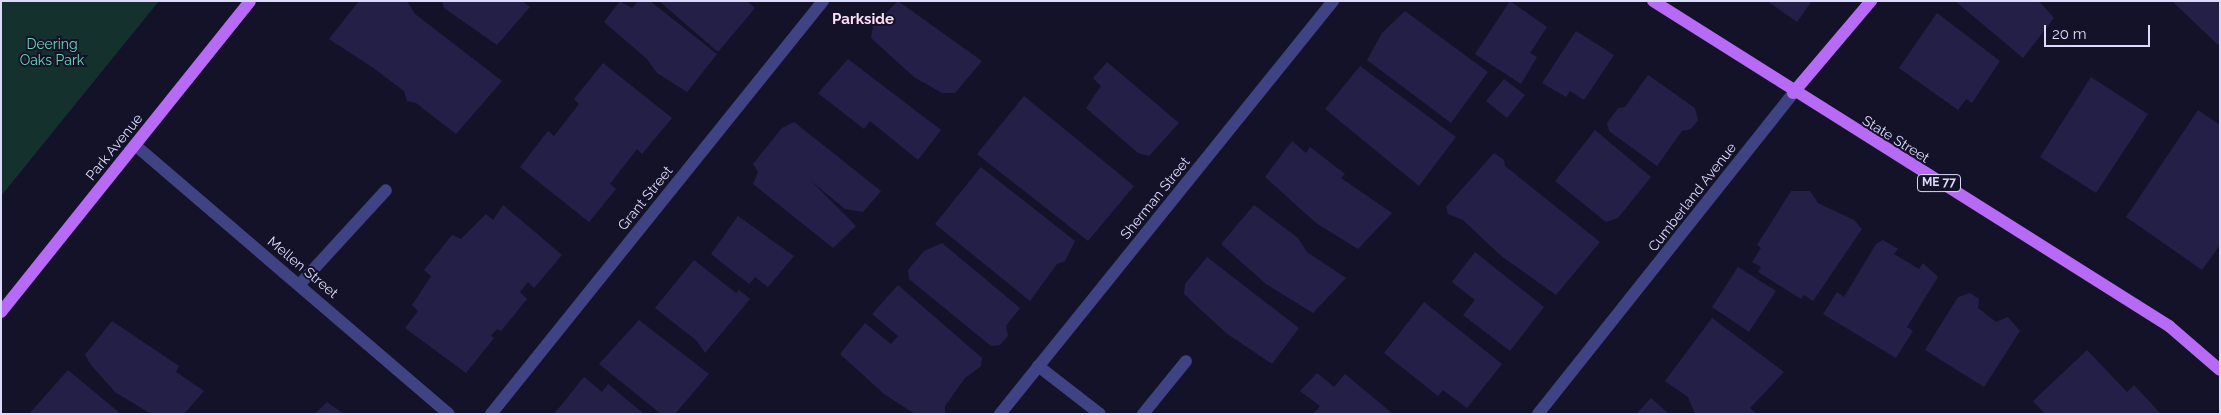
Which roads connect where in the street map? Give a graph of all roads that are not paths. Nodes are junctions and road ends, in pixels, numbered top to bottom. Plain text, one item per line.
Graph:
1 (250, 1) edge
2 (823, 1) edge
3 (1334, 1) edge
4 (1653, 1) edge
5 (1871, 1) edge
6 (1793, 93) junction
7 (135, 145) junction
8 (386, 190) dead end
9 (300, 284) junction
10 (1, 312) edge
11 (1186, 361) dead end
12 (1038, 366) junction
13 (2220, 370) edge
14 (450, 414) edge
15 (491, 414) edge
16 (1000, 414) edge
17 (1100, 414) edge
18 (1143, 414) edge
19 (1538, 414) edge

1 - 7 main road, Park Avenue
2 - 15 street, Grant Street
3 - 12 street, Sherman Street
4 - 6 main road, State Street / ME 77
5 - 6 main road, Cumberland Avenue
6 - 13 main road, State Street / ME 77
6 - 19 street, Cumberland Avenue
7 - 9 street, Mellen Street
7 - 10 main road, Park Avenue
8 - 9 street
9 - 14 street, Mellen Street
11 - 18 street
12 - 16 street, Sherman Street
12 - 17 street

